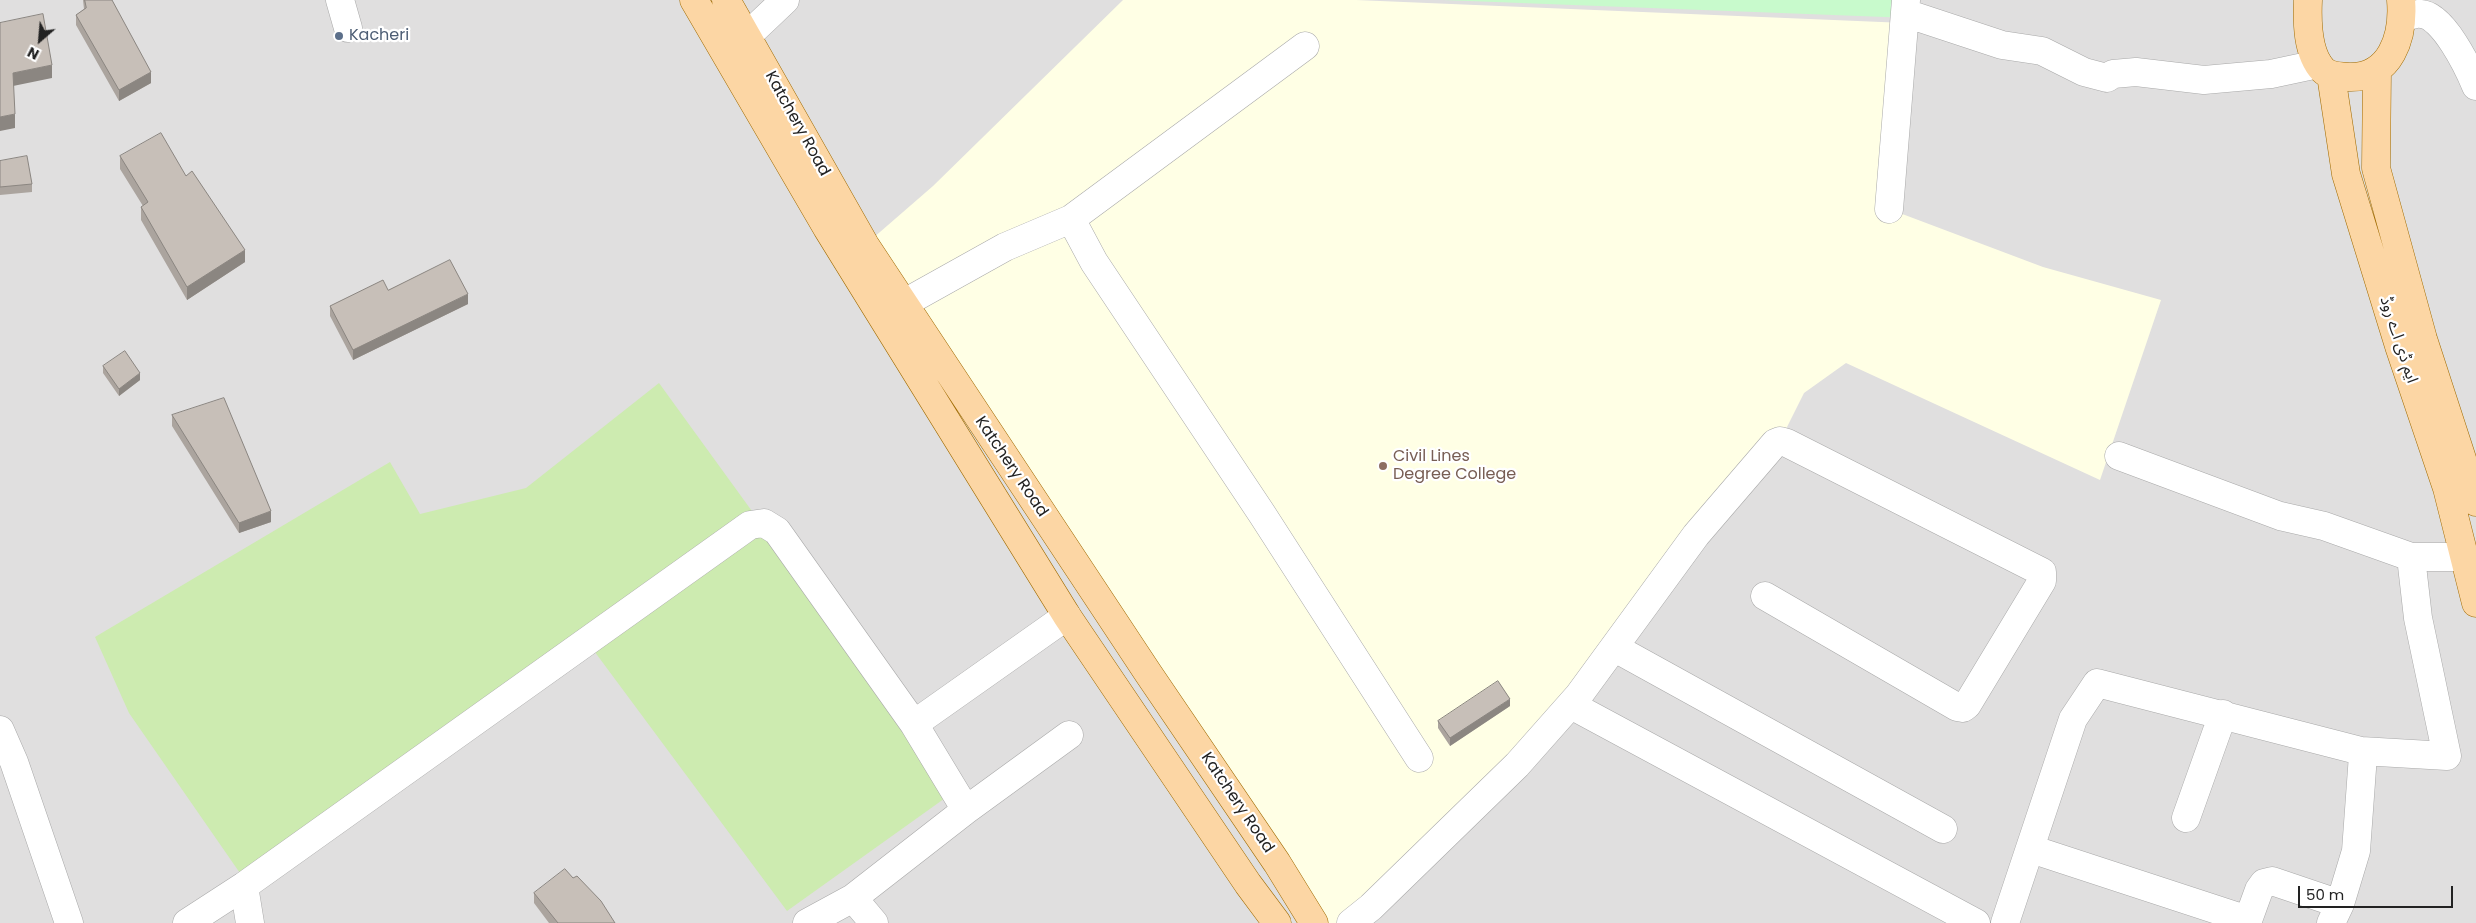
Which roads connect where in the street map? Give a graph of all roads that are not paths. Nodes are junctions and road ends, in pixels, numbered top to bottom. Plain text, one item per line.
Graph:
1 (340, 0) edge
2 (694, 0) edge
3 (726, 0) edge
4 (785, 0) edge
5 (2308, 0) edge
6 (1906, 7) edge
7 (2401, 9) edge
8 (348, 28) dead end
9 (747, 36) junction
10 (1305, 46) dead end
11 (2325, 70) junction
12 (2377, 71) junction
13 (2476, 86) edge
14 (1889, 209) dead end
15 (1071, 219) junction
16 (837, 220) junction
17 (892, 309) junction
18 (2119, 456) dead end
19 (1034, 502) junction
20 (2476, 502) edge
21 (1009, 519) junction
22 (2411, 557) junction
23 (2464, 557) junction
24 (1765, 596) dead end
25 (2476, 603) edge
26 (1068, 616) junction
27 (1615, 648) junction
28 (1148, 673) junction
29 (1118, 694) junction
30 (1570, 705) junction
31 (2223, 714) junction
32 (914, 724) junction
33 (0, 730) edge
34 (1068, 735) dead end
35 (2361, 751) junction
36 (1419, 758) dead end
37 (966, 810) junction
38 (2186, 818) dead end
39 (1943, 829) dead end
40 (2031, 849) junction
41 (1277, 863) junction
42 (1248, 884) junction
43 (244, 886) junction
44 (853, 898) junction
45 (2336, 913) edge
46 (2247, 922) edge
47 (69, 923) edge
48 (187, 923) edge
49 (250, 923) edge
50 (807, 923) edge
51 (874, 923) edge
52 (1277, 923) edge
53 (1314, 923) edge
54 (1351, 923) edge
55 (1976, 923) edge
56 (2005, 923) edge

1 - 8 street
2 - 16 main road, Katchery Road
3 - 9 main road, Katchery Road
4 - 9 street
5 - 11 main road, ایم ڈی اے روڈ
6 - 11 street
6 - 14 street
7 - 12 main road
7 - 13 street
9 - 16 main road, Katchery Road
10 - 15 street
11 - 12 main road
11 - 23 main road, ایم ڈی اے روڈ
12 - 20 main road, ایم ڈی اے روڈ
15 - 17 street
15 - 36 street
16 - 17 main road, Katchery Road
17 - 19 main road, Katchery Road
17 - 21 main road, Katchery Road
18 - 22 street
19 - 21 main road
19 - 28 main road, Katchery Road
21 - 26 main road, Katchery Road
22 - 23 street
22 - 35 street
23 - 25 main road, ایم ڈی اے روڈ
24 - 27 street
26 - 29 main road, Katchery Road
26 - 32 street
27 - 30 street
27 - 39 street
28 - 29 main road
28 - 41 main road, Katchery Road
29 - 42 main road, Katchery Road
30 - 54 street
30 - 55 street
31 - 35 street
31 - 38 street
31 - 40 street
32 - 37 street
32 - 43 street
33 - 47 street
34 - 37 street
35 - 45 street
37 - 44 street
40 - 46 street
40 - 56 street
41 - 42 main road
41 - 53 main road, Katchery Road
42 - 52 main road, Katchery Road
43 - 48 street
43 - 49 street
44 - 50 street
44 - 51 street
45 - 46 street

